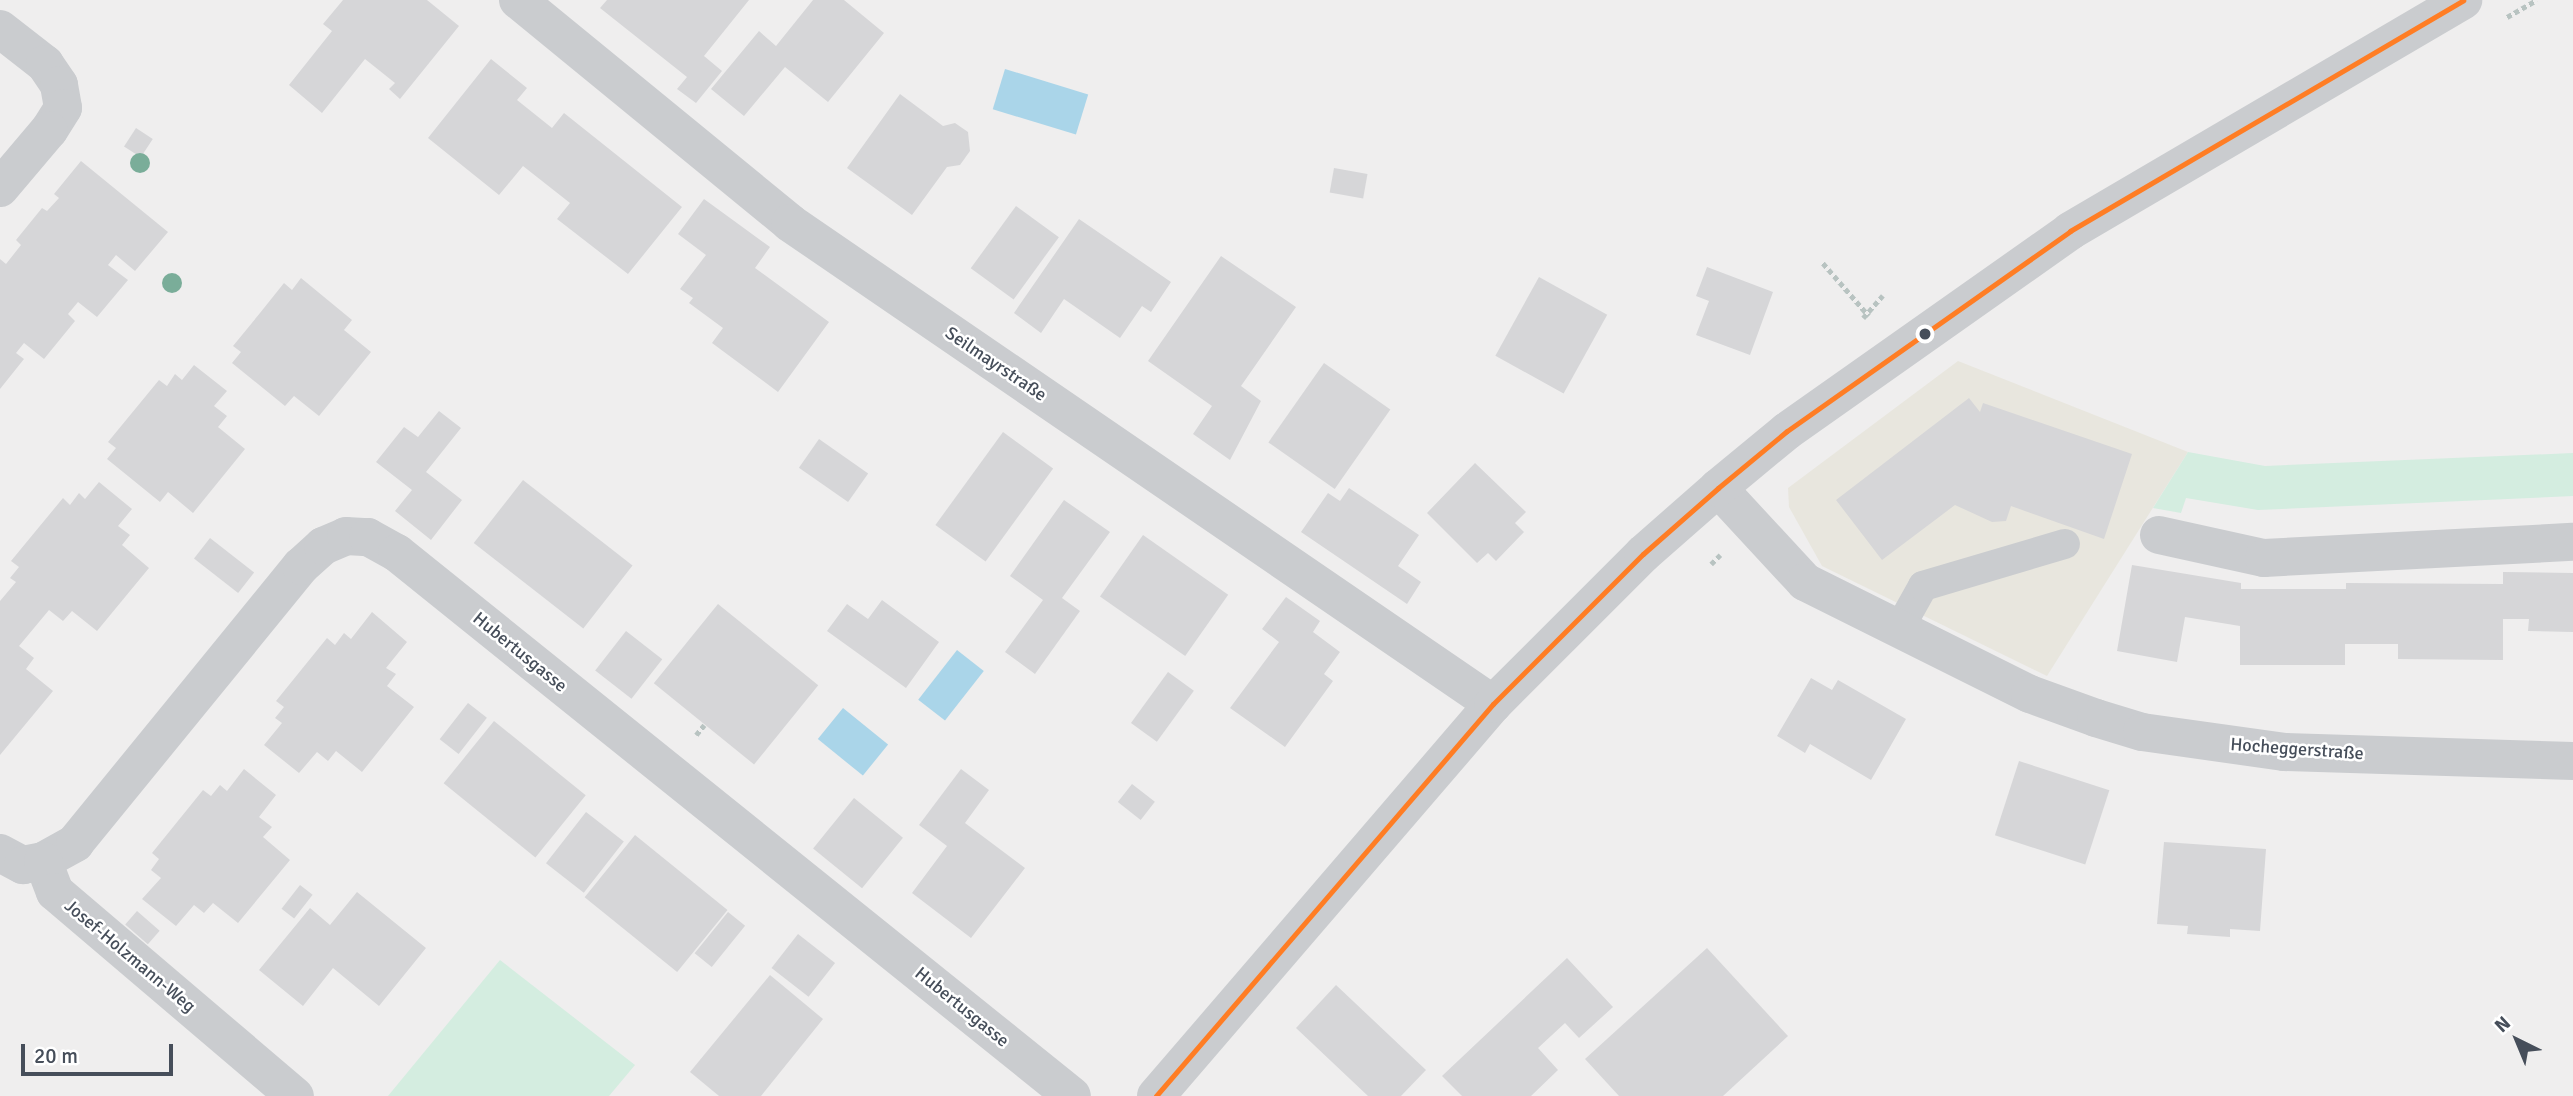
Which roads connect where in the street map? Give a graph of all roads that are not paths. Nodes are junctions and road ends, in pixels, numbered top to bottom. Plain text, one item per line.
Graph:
1 (518, 0) edge
2 (2463, 0) edge
3 (0, 29) edge
4 (0, 188) edge
5 (1718, 488) junction
6 (2159, 535) dead end
7 (2573, 542) edge
8 (2065, 544) dead end
9 (1899, 629) junction
10 (1493, 704) junction
11 (2573, 761) edge
12 (0, 853) edge
13 (43, 861) junction
14 (295, 1096) edge
15 (1072, 1096) edge
16 (1156, 1096) edge

1 - 10 street, Seilmayrstraße
2 - 5 street
3 - 4 street
5 - 9 street, Hocheggerstraße
5 - 10 street
6 - 7 street
8 - 9 lane
9 - 11 street, Hocheggerstraße
10 - 16 street
12 - 13 street
13 - 14 street, Josef-Holzmann-Weg
13 - 15 street, Hubertusgasse

